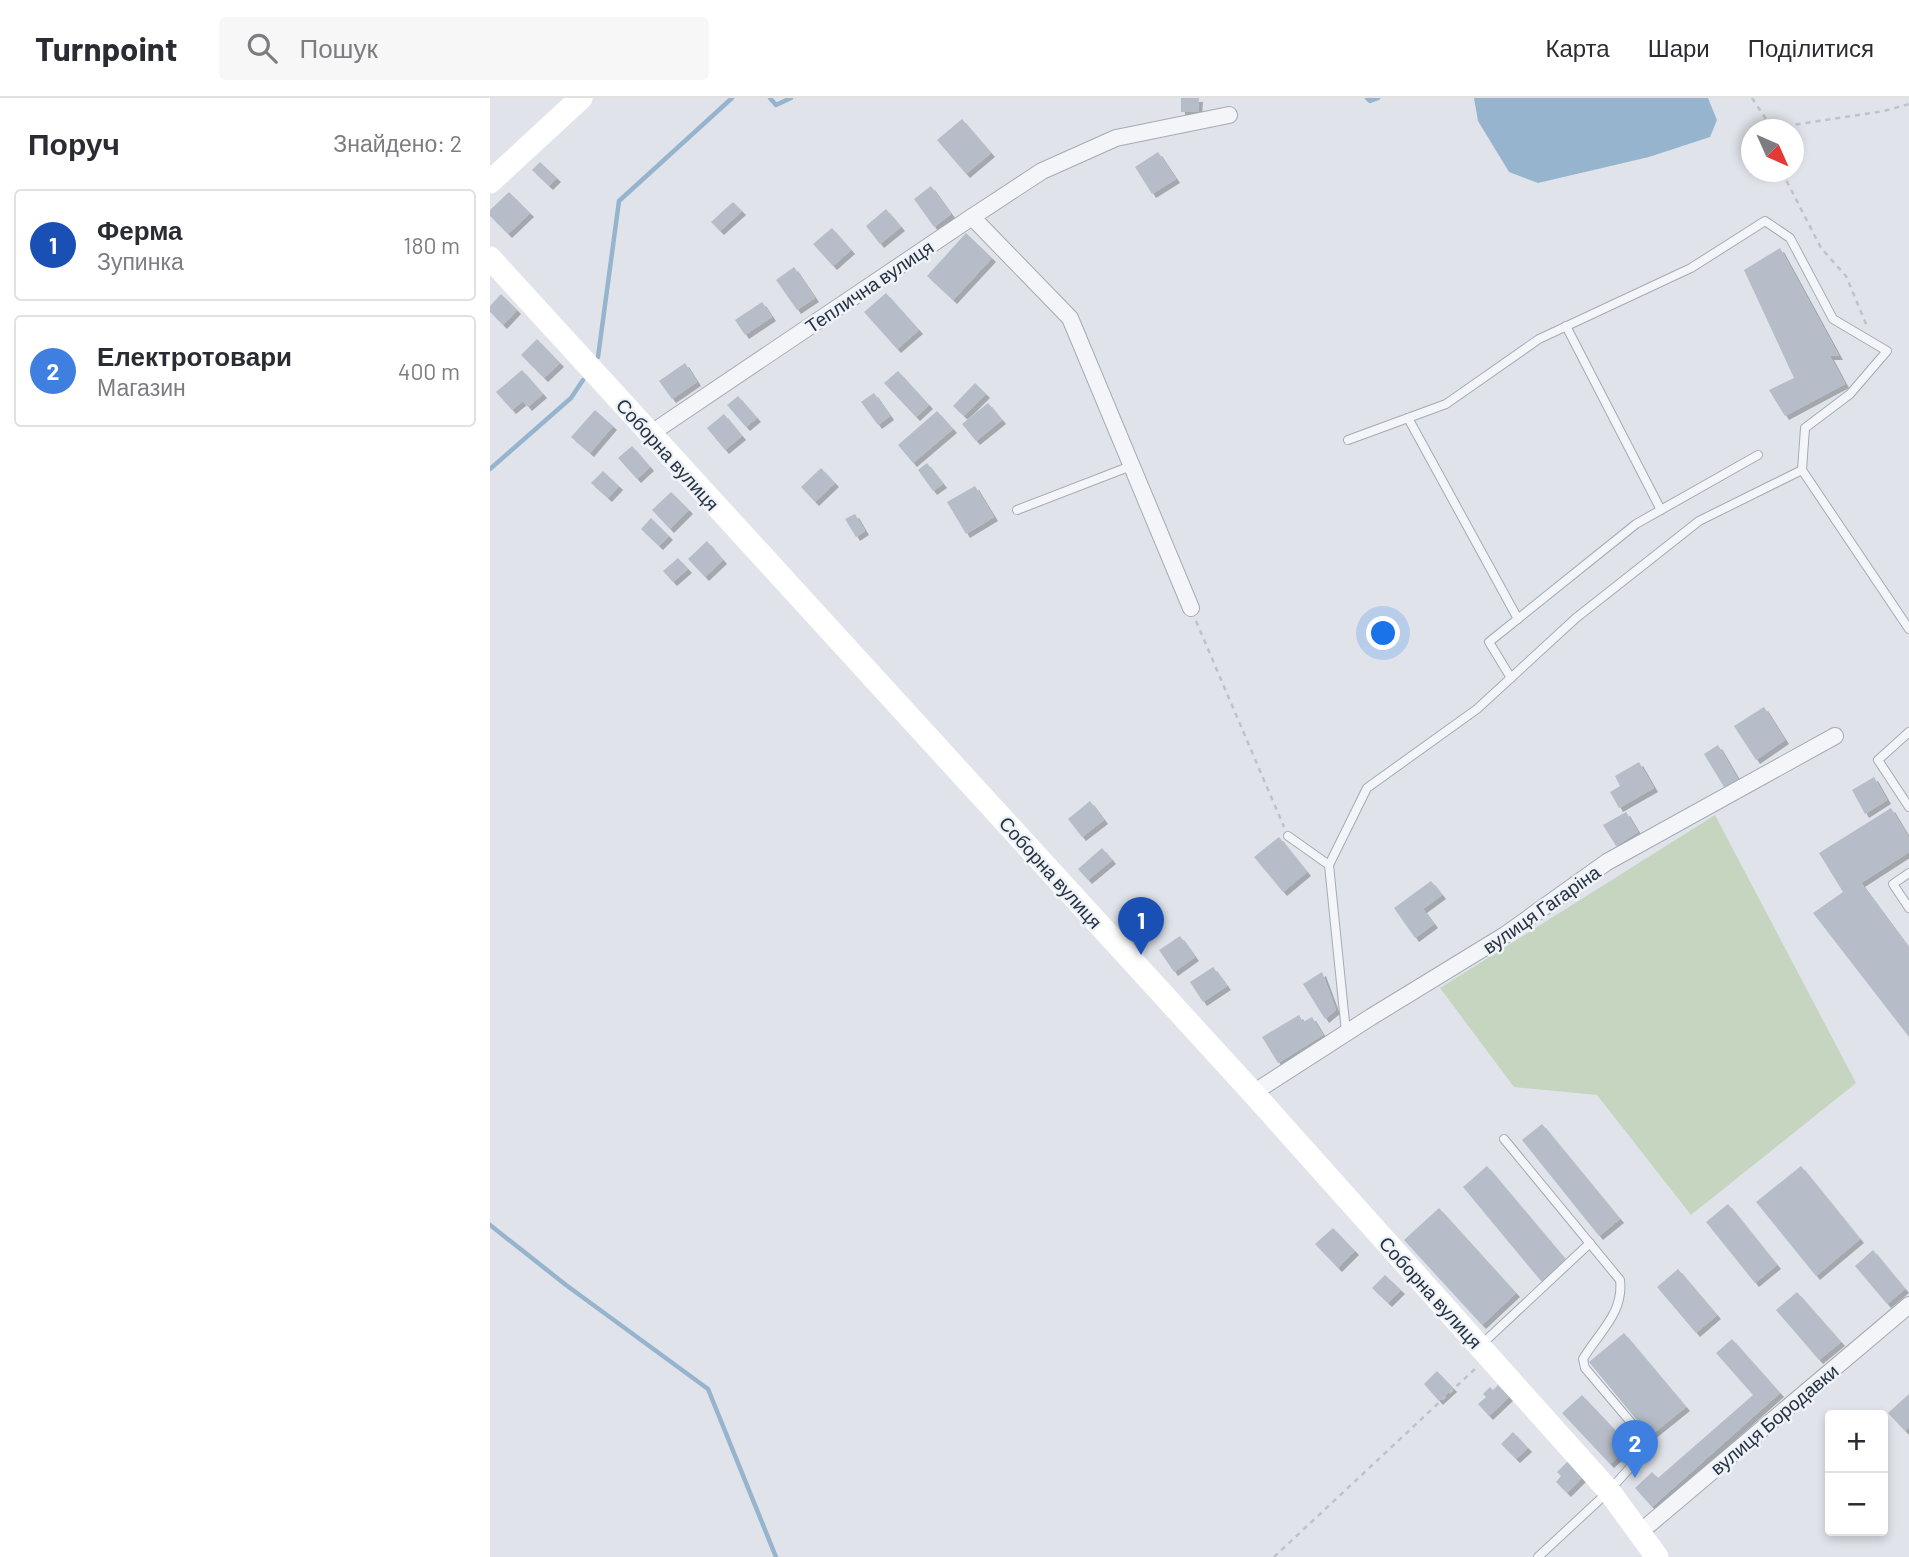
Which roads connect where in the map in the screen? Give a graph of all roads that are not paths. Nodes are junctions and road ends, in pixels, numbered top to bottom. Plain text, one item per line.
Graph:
1 (581, 98) edge
2 (1229, 115) dead end
3 (490, 182) edge
4 (972, 217) junction
5 (490, 258) edge
6 (1566, 326) junction
7 (1408, 418) junction
8 (650, 434) junction
9 (1348, 440) dead end
10 (1758, 455) dead end
11 (1131, 466) junction
12 (1802, 470) junction
13 (1017, 510) dead end
14 (1661, 510) junction
15 (1191, 608) road end
16 (1518, 619) junction
17 (1909, 629) edge
18 (1511, 678) junction
19 (1909, 732) edge
20 (1835, 736) dead end
21 (1909, 807) edge
22 (1288, 836) road end
23 (1329, 865) junction
24 (1909, 873) edge
25 (1909, 908) edge
26 (1346, 1033) junction
27 (1253, 1093) junction
28 (1504, 1139) dead end
29 (1590, 1243) junction
30 (1909, 1305) edge
31 (1484, 1351) junction
32 (1609, 1492) junction
33 (1647, 1546) edge
34 (1538, 1557) edge

1 - 3 main road
2 - 4 street, Теплична вулиця
4 - 8 street, Теплична вулиця
4 - 11 street
5 - 8 main road, Соборна вулиця
6 - 7 lane
6 - 12 lane
6 - 14 lane
7 - 9 lane
7 - 16 lane
8 - 27 main road, Соборна вулиця
10 - 14 lane
11 - 13 lane
11 - 15 street
12 - 17 lane
12 - 18 lane
14 - 16 lane
16 - 18 lane
18 - 23 lane
19 - 21 lane
20 - 26 street, вулиця Гагаріна
22 - 23 lane
23 - 26 lane
24 - 25 lane
26 - 27 street, вулиця Гагаріна
27 - 31 main road, Соборна вулиця
28 - 29 lane
29 - 31 lane
29 - 32 lane
30 - 33 street, вулиця Бородавки
31 - 32 main road, Соборна вулиця
32 - 33 main road, Соборна вулиця
32 - 34 lane

